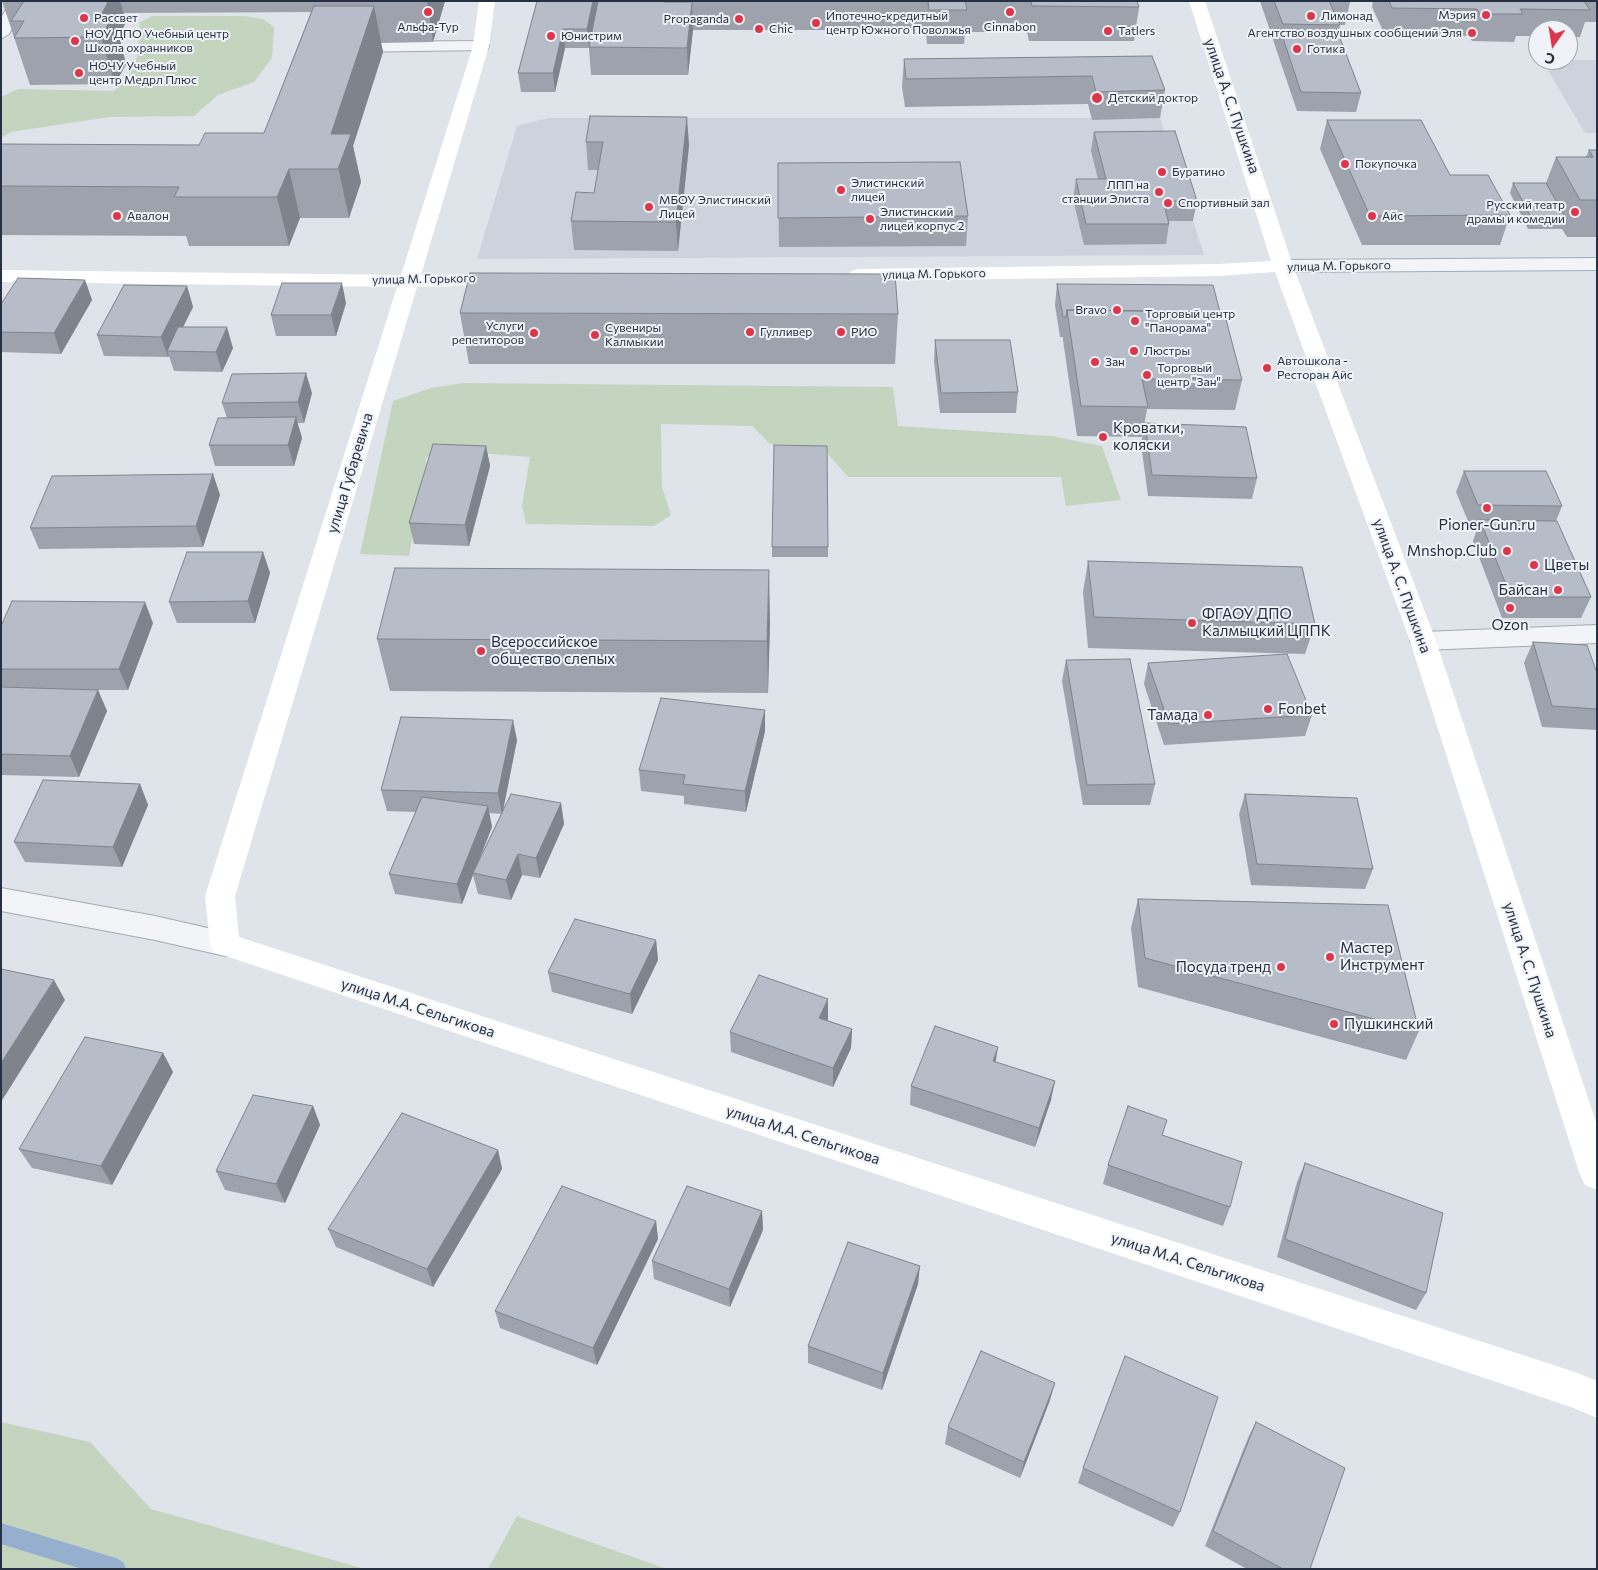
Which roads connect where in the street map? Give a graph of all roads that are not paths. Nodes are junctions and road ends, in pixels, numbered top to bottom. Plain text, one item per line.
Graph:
1 (19, 1) edge
2 (487, 1) edge
3 (1197, 1) edge
4 (1, 34) edge
5 (481, 46) junction
6 (332, 48) edge
7 (1597, 264) edge
8 (1283, 266) junction
9 (1, 276) edge
10 (841, 276) edge
11 (523, 279) edge
12 (409, 281) junction
13 (1597, 634) edge
14 (1423, 641) junction
15 (1, 899) edge
16 (225, 944) junction
17 (1597, 1175) edge
18 (1597, 1400) edge

1 - 4 street
2 - 5 street, улица Губаревича
3 - 8 street, улица А. С. Пушкина
5 - 6 street
5 - 12 street, улица Губаревича
7 - 8 street, улица М. Горького
8 - 10 street, улица М. Горького
8 - 14 street, улица А. С. Пушкина
9 - 12 street, улица М. Горького
11 - 12 street, улица М. Горького
12 - 16 street, улица Губаревича
13 - 14 street
14 - 17 street, улица А. С. Пушкина
15 - 16 street, улица М.А. Сельгикова
16 - 18 street, улица М.А. Сельгикова

